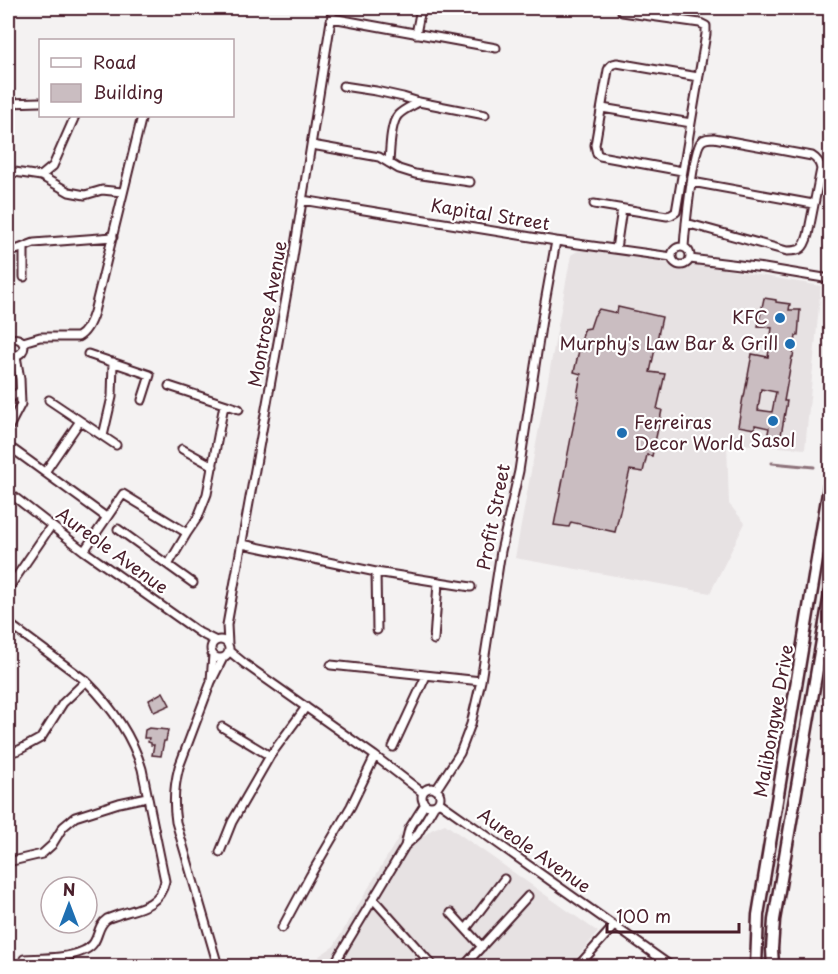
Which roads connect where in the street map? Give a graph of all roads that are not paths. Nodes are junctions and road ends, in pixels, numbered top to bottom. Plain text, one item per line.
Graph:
1 (333, 8) edge
2 (421, 8) edge
3 (622, 12) dead end
4 (332, 18) junction
5 (416, 34) junction
6 (496, 48) dead end
7 (698, 77) junction
8 (343, 86) dead end
9 (39, 102) edge
10 (419, 102) junction
11 (8, 103) edge
12 (602, 108) junction
13 (485, 115) dead end
14 (75, 117) edge
15 (142, 117) edge
16 (691, 123) junction
17 (312, 145) junction
18 (389, 163) junction
19 (8, 171) edge
20 (682, 171) junction
21 (41, 176) junction
22 (470, 182) dead end
23 (692, 182) junction
24 (122, 192) junction
25 (302, 200) junction
26 (594, 204) dead end
27 (813, 204) junction
28 (622, 208) junction
29 (686, 226) junction
30 (112, 237) junction
31 (556, 241) junction
32 (24, 247) junction
33 (684, 247) junction
34 (616, 249) junction
35 (8, 253) edge
36 (672, 257) junction
37 (690, 259) junction
38 (24, 277) dead end
39 (831, 279) edge
40 (8, 341) edge
41 (23, 342) junction
42 (8, 353) edge
43 (88, 354) dead end
44 (15, 356) junction
45 (114, 362) junction
46 (169, 386) dead end
47 (20, 392) junction
48 (8, 400) edge
49 (49, 400) dead end
50 (142, 400) dead end
51 (224, 405) junction
52 (239, 409) dead end
53 (80, 421) junction
54 (8, 429) edge
55 (103, 436) junction
56 (116, 445) dead end
57 (182, 448) dead end
58 (14, 450) dead end
59 (213, 466) junction
60 (45, 472) junction
61 (831, 481) edge
62 (8, 492) edge
63 (106, 517) junction
64 (51, 526) junction
65 (118, 529) dead end
66 (187, 533) junction
67 (242, 544) junction
68 (84, 551) junction
69 (168, 565) junction
70 (376, 572) junction
71 (438, 582) junction
72 (193, 583) dead end
73 (471, 587) dead end
74 (8, 589) edge
75 (831, 594) edge
76 (8, 623) edge
77 (377, 630) dead end
78 (434, 640) dead end
79 (222, 648) junction
80 (331, 665) dead end
81 (426, 676) junction
82 (86, 681) junction
83 (481, 681) junction
84 (211, 682) junction
85 (306, 707) junction
86 (222, 727) dead end
87 (393, 747) dead end
88 (8, 753) edge
89 (270, 756) junction
90 (375, 756) junction
91 (436, 790) junction
92 (423, 793) junction
93 (147, 796) junction
94 (425, 804) junction
95 (436, 804) junction
96 (405, 846) junction
97 (220, 852) dead end
98 (8, 862) edge
99 (504, 879) dead end
100 (528, 896) dead end
101 (374, 900) junction
102 (451, 913) dead end
103 (614, 926) junction
104 (282, 928) dead end
105 (466, 929) junction
106 (482, 947) junction
107 (24, 959) dead end
108 (218, 966) edge
109 (333, 966) edge
110 (433, 966) edge
111 (464, 966) edge
112 (578, 966) edge
113 (671, 966) edge
114 (756, 966) edge
115 (773, 966) edge

1 - 4 street, Montrose Avenue
2 - 5 street
3 - 7 street
4 - 5 street
4 - 17 street, Montrose Avenue
5 - 6 street
7 - 12 street
7 - 16 street
8 - 10 street
9 - 11 street
10 - 13 street
10 - 18 street
12 - 16 street
12 - 20 street
14 - 21 street
15 - 24 street
16 - 20 street
17 - 18 street
17 - 25 street, Montrose Avenue
18 - 22 street
19 - 21 street
20 - 28 street
21 - 24 street
23 - 27 street
23 - 27 street
23 - 29 street
24 - 30 street
25 - 31 street, Kapital Street
25 - 67 street, Montrose Avenue
26 - 28 street
27 - 29 street
28 - 34 street
29 - 33 street
30 - 32 street
30 - 41 street
31 - 34 street, Kapital Street
31 - 83 street, Profit Street
32 - 35 street
32 - 38 street
33 - 36 street
33 - 37 street
34 - 36 street, Kapital Street
36 - 37 street
37 - 39 street
40 - 41 street
41 - 44 street
42 - 44 street
43 - 45 street
44 - 47 street
45 - 50 street
45 - 55 street
46 - 51 street
47 - 48 street
47 - 54 street
49 - 53 street
51 - 52 street
51 - 59 street
53 - 55 street
53 - 60 street
55 - 56 street
57 - 59 street
58 - 60 street
59 - 66 street
60 - 63 street
61 - 114 main road, Malibongwe Drive
62 - 64 street, Aureole Avenue
63 - 66 street
63 - 68 street
64 - 68 street, Aureole Avenue
64 - 74 street
65 - 69 street
66 - 69 street
67 - 70 street
67 - 79 street, Montrose Avenue
68 - 79 street, Aureole Avenue
69 - 72 street
70 - 71 street
70 - 77 street
71 - 73 street
71 - 78 street
75 - 115 main road, Malibongwe Drive
76 - 82 street
79 - 84 street, Montrose Avenue
79 - 84 street, Montrose Avenue
79 - 85 street, Aureole Avenue
80 - 81 street
81 - 83 street
81 - 87 street
82 - 88 street
82 - 93 street
83 - 91 street, Profit Street
84 - 108 street, Montrose Avenue
85 - 89 street
85 - 90 street, Aureole Avenue
86 - 89 street
89 - 97 street
90 - 92 street, Aureole Avenue
90 - 104 street
91 - 92 street
91 - 95 street
92 - 94 street
93 - 98 street
93 - 107 street
94 - 95 street
94 - 96 street
95 - 96 street
95 - 103 street, Aureole Avenue
96 - 101 street
99 - 105 street
100 - 106 street
101 - 109 street
101 - 110 street
102 - 105 street
103 - 112 street
103 - 113 street, Aureole Avenue
105 - 106 street
106 - 111 street

